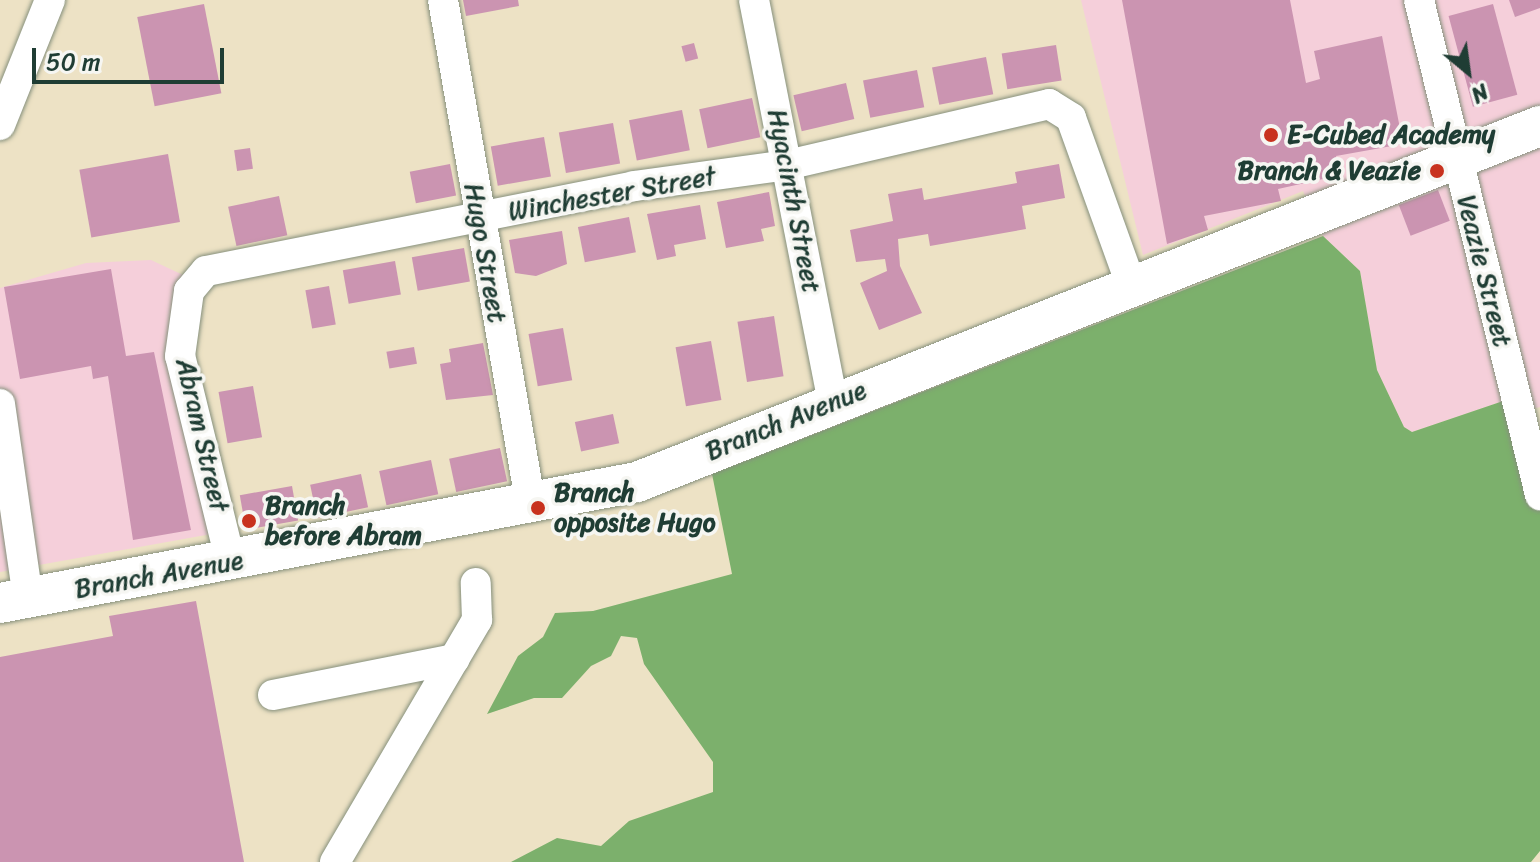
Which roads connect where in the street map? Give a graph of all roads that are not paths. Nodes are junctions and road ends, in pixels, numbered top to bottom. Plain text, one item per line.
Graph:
1 (50, 0) edge
2 (443, 0) edge
3 (754, 0) edge
4 (1419, 0) edge
5 (0, 125) edge
6 (1540, 126) edge
7 (1456, 159) junction
8 (787, 165) junction
9 (479, 218) junction
10 (1132, 287) junction
11 (187, 307) joint
12 (833, 402) junction
13 (0, 404) edge
14 (1531, 420) edge
15 (1540, 495) edge
16 (531, 506) junction
17 (231, 563) junction
18 (476, 583) dead end
19 (14, 601) edge
20 (454, 659) junction
21 (273, 695) dead end
22 (335, 862) edge

1 - 5 street
2 - 9 street, Hugo Street
3 - 8 street, Hyacinth Street
4 - 7 street, Veazie Street
6 - 7 main road, Branch Avenue
7 - 10 main road, Branch Avenue
7 - 14 street, Veazie Street
8 - 9 street, Winchester Street
8 - 10 street, Winchester Street
8 - 12 street, Hyacinth Street
9 - 11 street, Winchester Street
9 - 16 street, Hugo Street
10 - 12 main road, Branch Avenue
11 - 17 street, Abram Street
12 - 16 main road, Branch Avenue
13 - 19 street
14 - 15 street, Veazie Street
16 - 17 main road, Branch Avenue
17 - 19 main road, Branch Avenue
18 - 20 street
20 - 21 street
20 - 22 street

